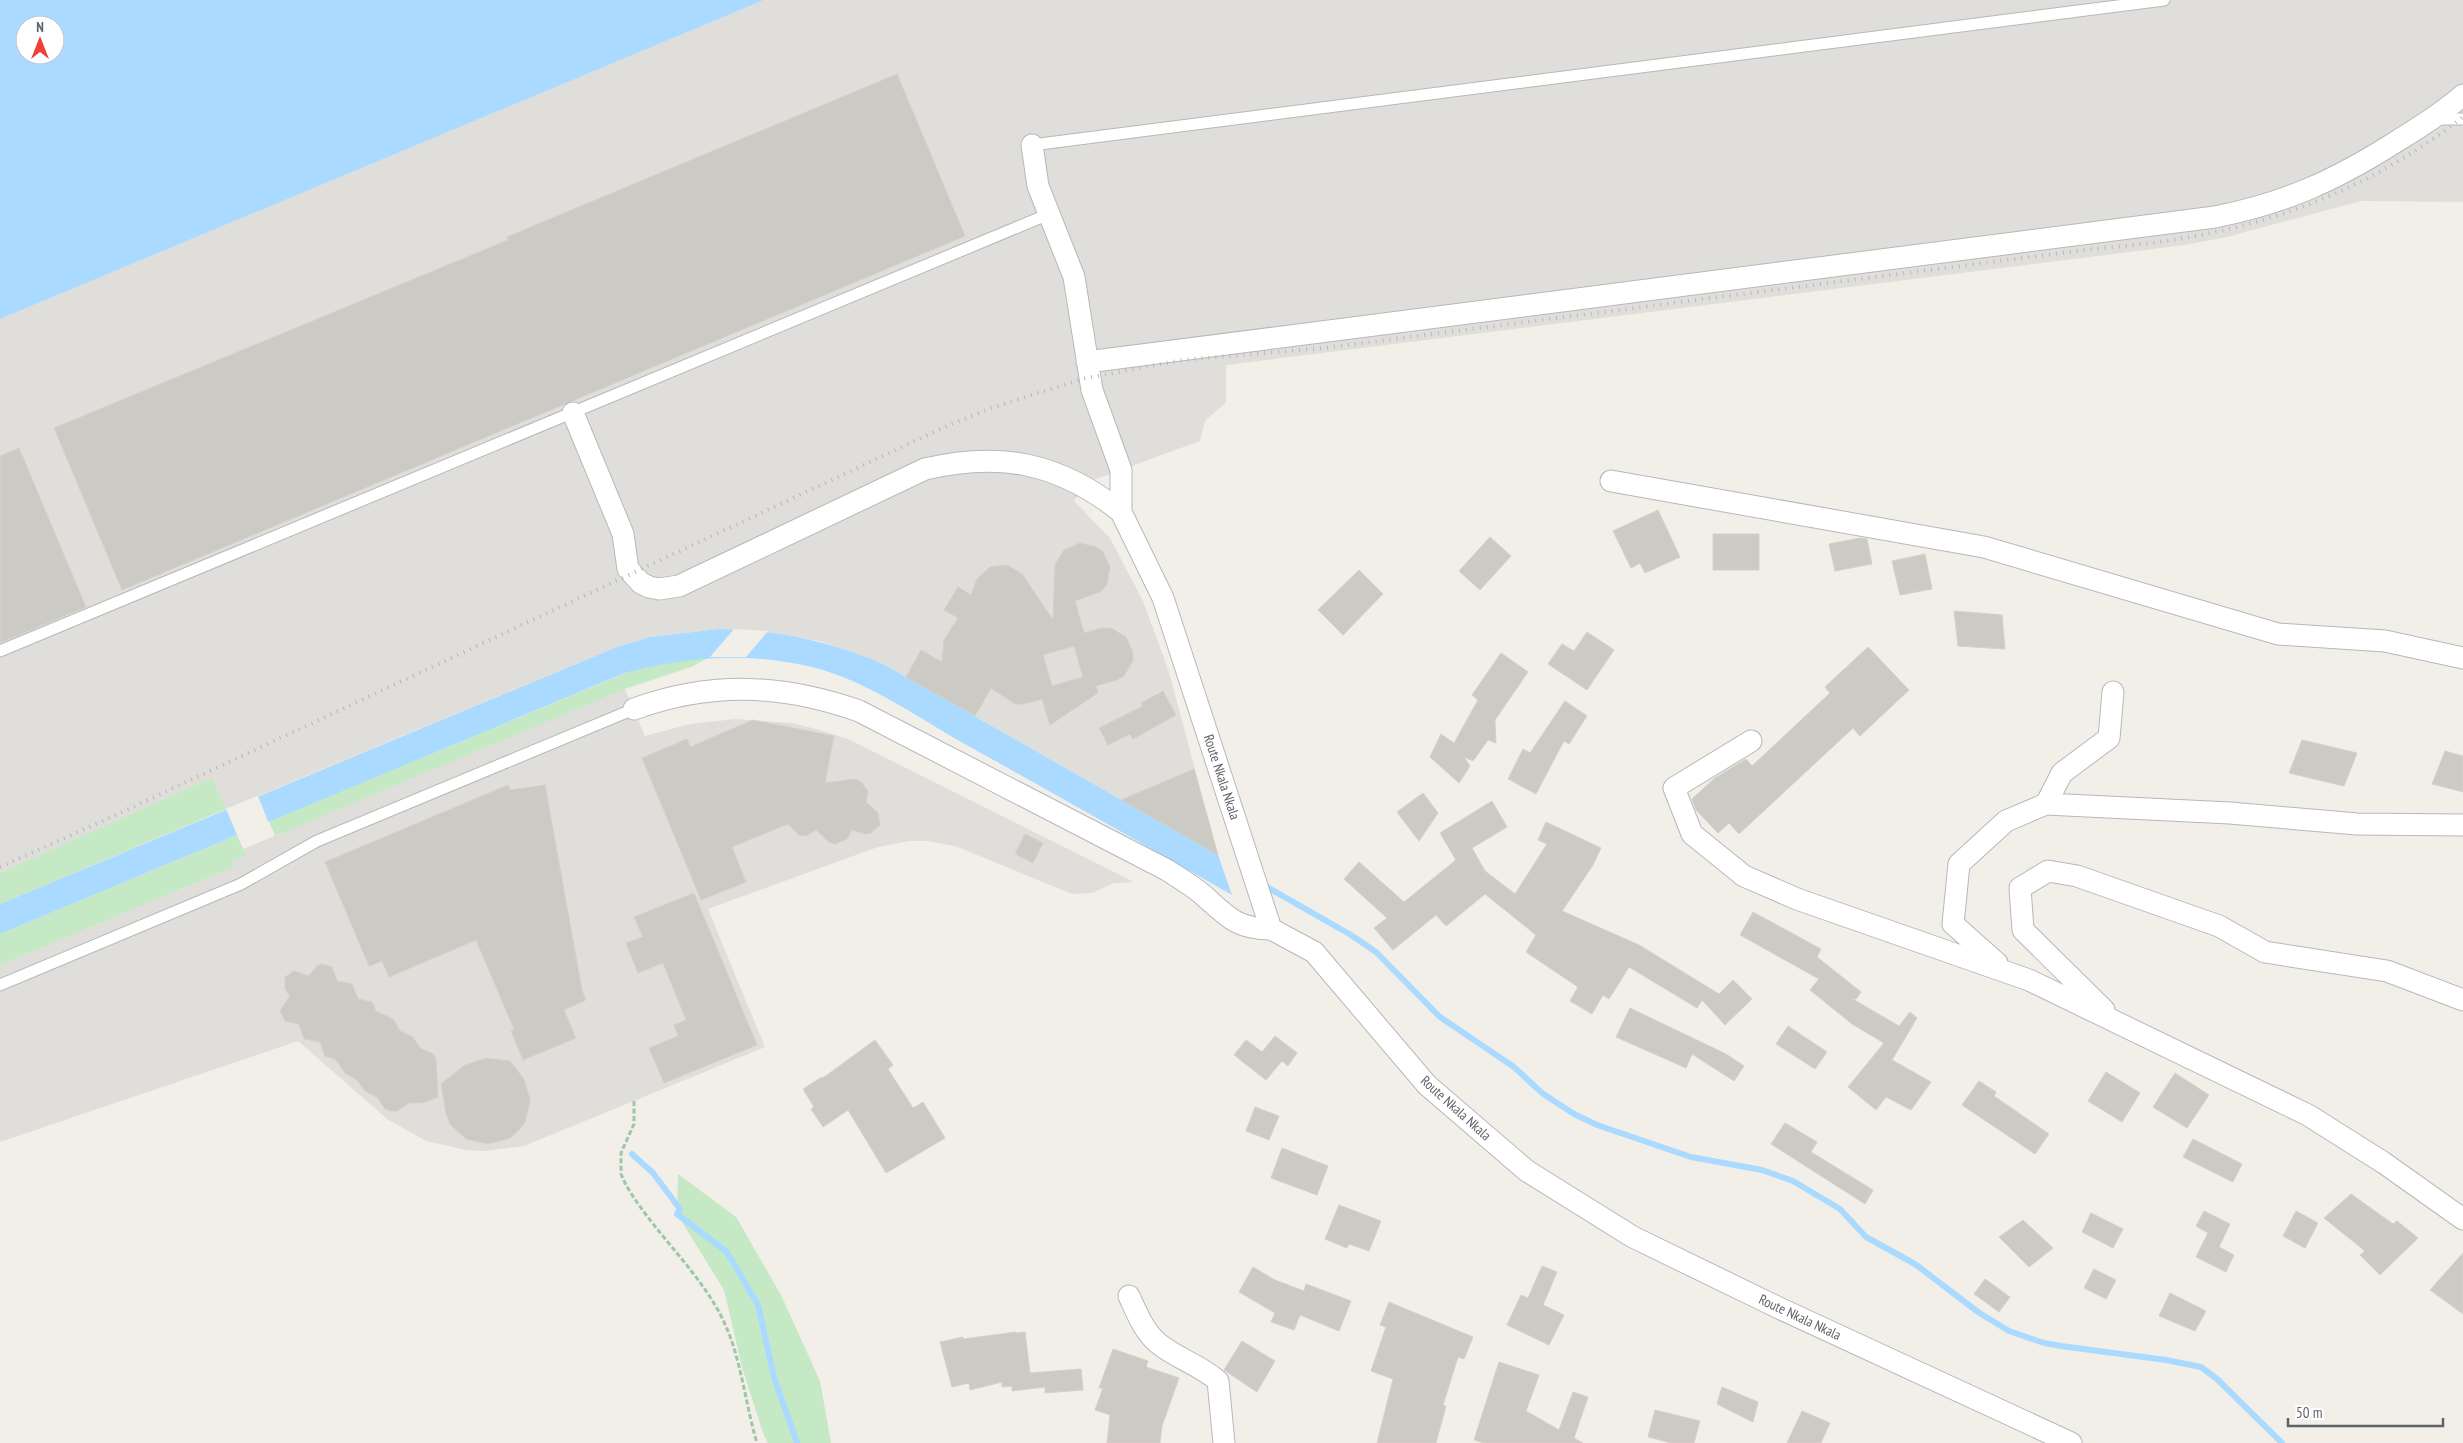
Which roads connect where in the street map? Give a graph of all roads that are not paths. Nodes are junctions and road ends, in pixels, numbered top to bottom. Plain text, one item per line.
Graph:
1 (2164, 0) edge
2 (2463, 95) edge
3 (2433, 119) junction
4 (2463, 120) edge
5 (1032, 145) joint
6 (1049, 214) junction
7 (1088, 362) junction
8 (572, 413) junction
9 (1611, 481) dead end
10 (1121, 512) junction
11 (0, 651) edge
12 (2463, 658) edge
13 (2113, 692) dead end
14 (634, 709) joint
15 (1751, 740) dead end
16 (2046, 804) junction
17 (2463, 825) edge
18 (1272, 929) junction
19 (2006, 972) junction
20 (0, 985) edge
21 (2463, 1000) edge
22 (2117, 1023) junction
23 (2463, 1219) edge
24 (1128, 1296) dead end
25 (1224, 1443) edge
26 (2071, 1443) edge

1 - 5 lane
2 - 3 street
3 - 4 lane
3 - 7 street
5 - 6 street
6 - 7 street
6 - 8 lane
7 - 10 street
8 - 10 street
8 - 11 lane
9 - 12 street
10 - 18 street, Route Nkala Nkala
13 - 16 street
14 - 18 street
14 - 20 lane
15 - 19 street
16 - 17 street
16 - 19 street
18 - 26 street, Route Nkala Nkala
19 - 22 street
21 - 22 street
22 - 23 street
24 - 25 street

